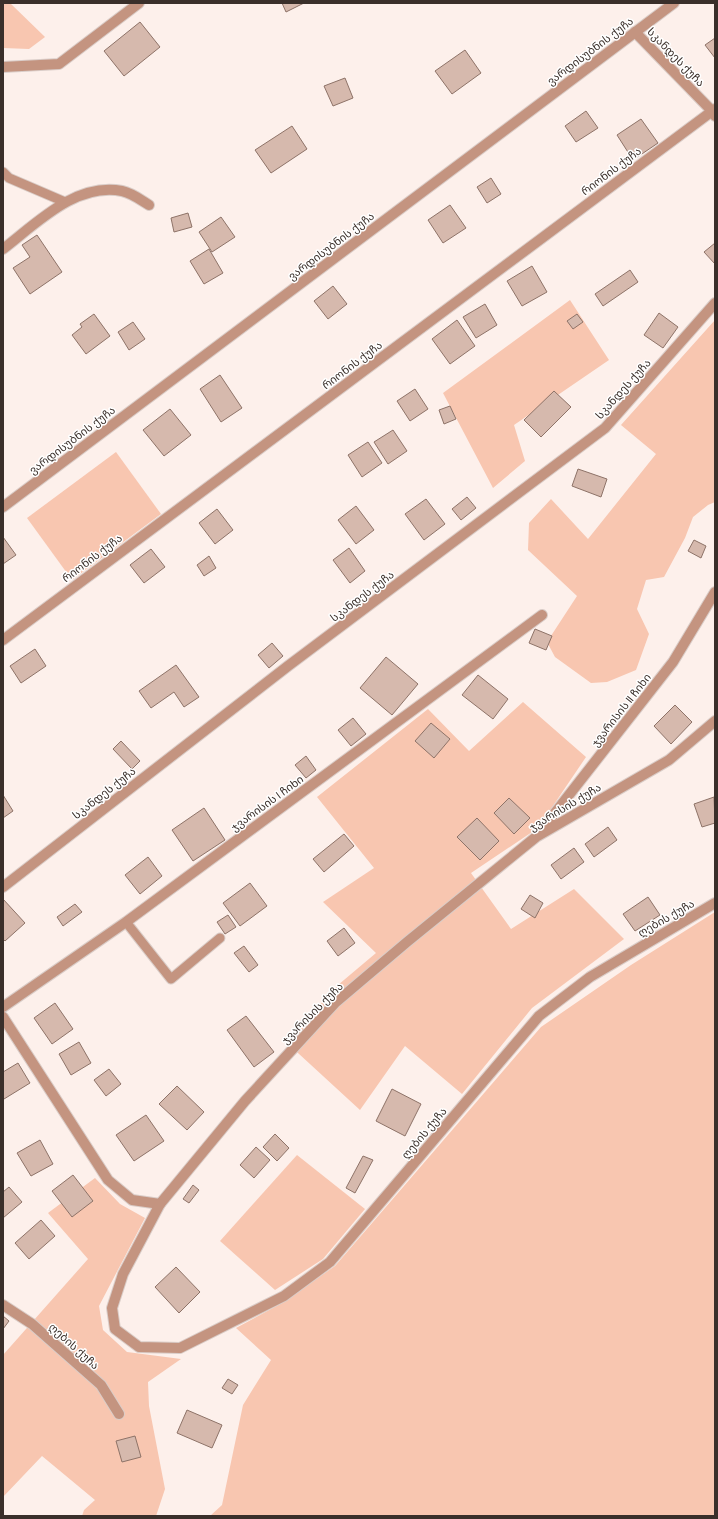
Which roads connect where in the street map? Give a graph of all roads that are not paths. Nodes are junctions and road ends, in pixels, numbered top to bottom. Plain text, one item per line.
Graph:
1 (139, 3) edge
2 (674, 3) edge
3 (635, 32) junction
4 (3, 67) edge
5 (714, 112) edge
6 (3, 172) edge
7 (65, 202) junction
8 (149, 205) dead end
9 (3, 249) edge
10 (715, 303) edge
11 (3, 508) edge
12 (715, 592) edge
13 (542, 615) dead end
14 (3, 640) edge
15 (715, 721) edge
16 (536, 837) junction
17 (3, 887) edge
18 (715, 903) edge
19 (126, 922) junction
20 (220, 938) dead end
21 (3, 1007) edge
22 (3, 1017) edge
23 (160, 1204) junction
24 (3, 1305) edge
25 (139, 1347) joint
26 (119, 1414) dead end

1 - 4 street
2 - 3 street, ვარდისუბნის ქუჩა
3 - 5 street, სკანდეს ქუჩა
3 - 11 street, ვარდისუბნის ქუჩა
5 - 14 street, რიონის ქუჩა
6 - 7 lane
7 - 8 street
7 - 9 street
10 - 17 street, სკანდეს ქუჩა
12 - 16 street, ჯვარისის II ჩიხი
13 - 19 street, ჯვარისის I ჩიხი
15 - 16 street, ჯვარისის ქუჩა
16 - 23 street, ჯვარისის ქუჩა
18 - 25 street, ღების ქუჩა
19 - 20 lane
19 - 21 street, ჯვარისის I ჩიხი
22 - 23 street
23 - 25 street, ჯვარისის ქუჩა
24 - 26 street, ღების ქუჩა

